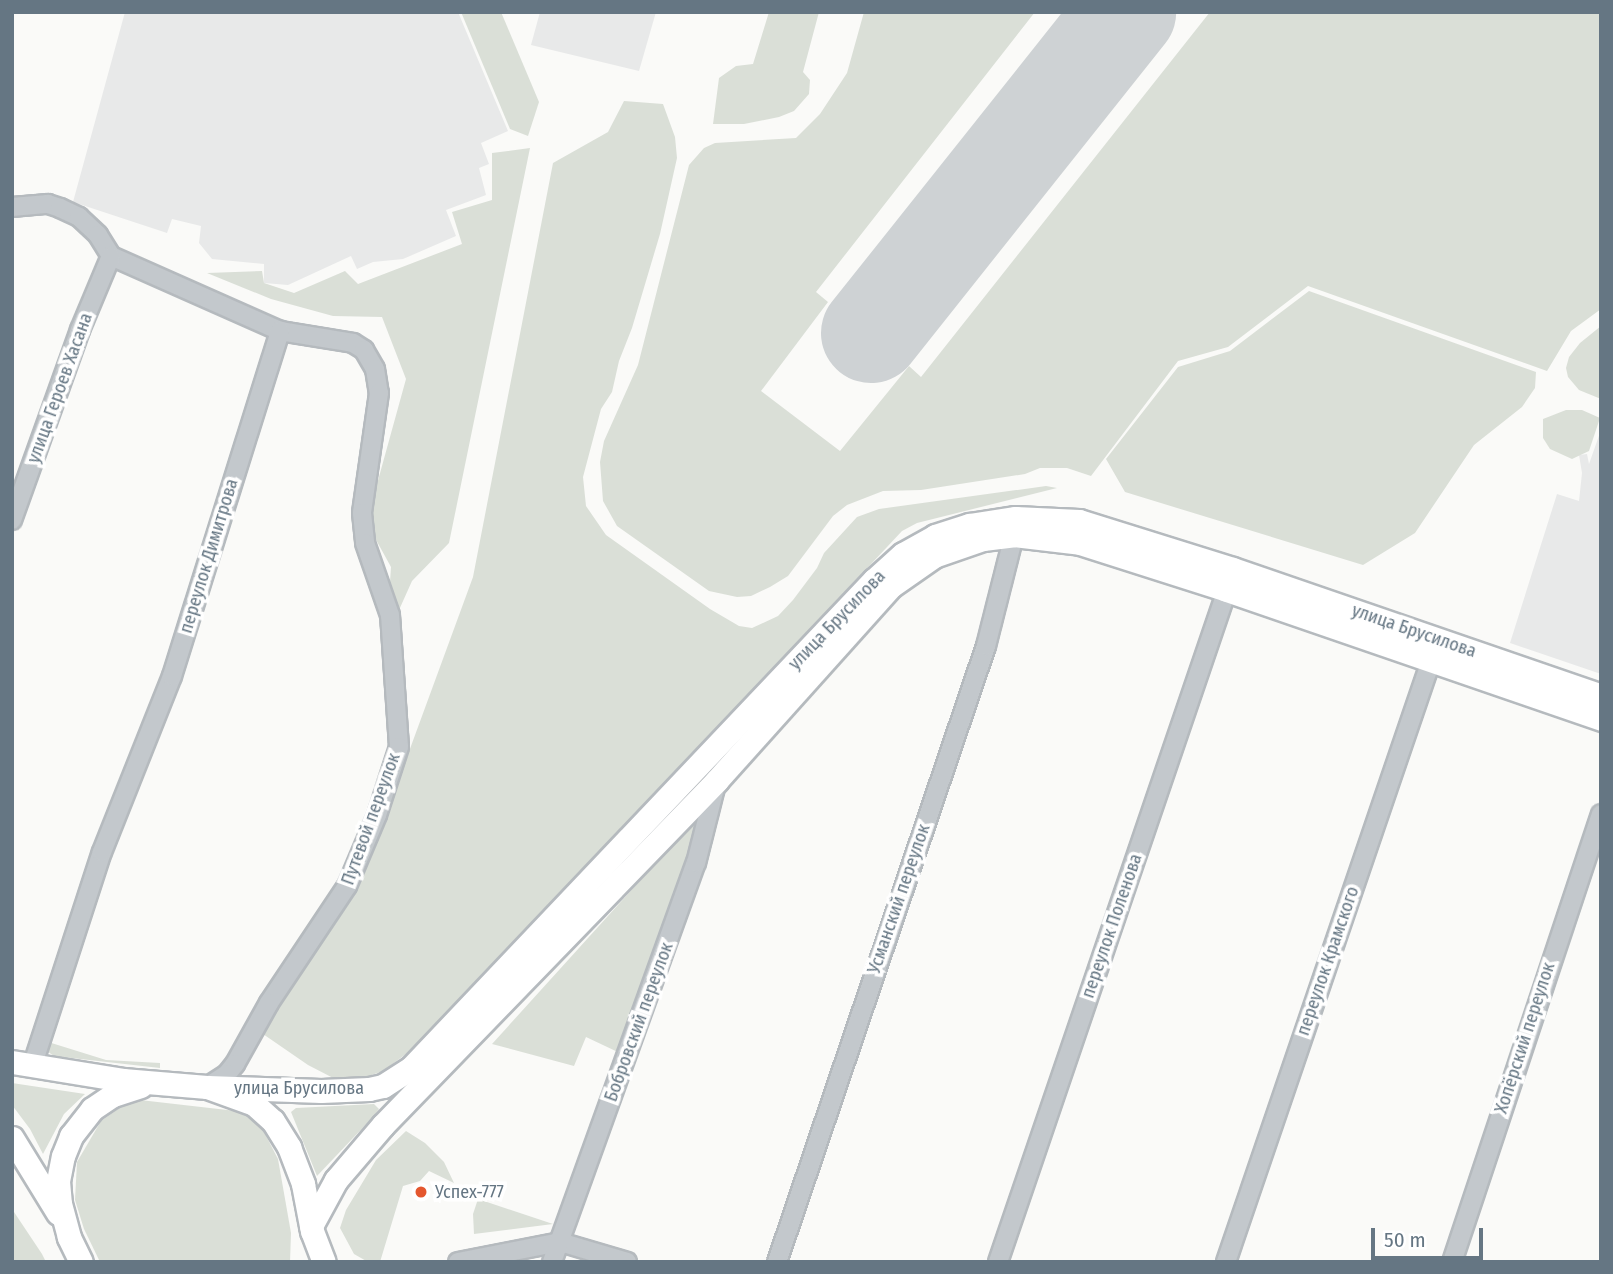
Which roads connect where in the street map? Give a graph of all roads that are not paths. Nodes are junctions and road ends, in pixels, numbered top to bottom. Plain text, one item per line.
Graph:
1 (12, 207) edge
2 (111, 256) junction
3 (280, 331) junction
4 (12, 520) edge
5 (1014, 535) junction
6 (1227, 590) junction
7 (1431, 661) junction
8 (1601, 696) edge
9 (1601, 719) edge
10 (718, 780) junction
11 (1601, 814) edge
12 (22, 1064) edge
13 (155, 1084) junction
14 (207, 1087) junction
15 (12, 1138) edge
16 (312, 1229) junction
17 (560, 1242) junction
18 (73, 1247) edge
19 (307, 1262) edge
20 (324, 1262) edge
21 (458, 1262) edge
22 (552, 1262) edge
23 (627, 1262) edge
24 (777, 1262) edge
25 (998, 1262) edge
26 (1226, 1262) edge
27 (1452, 1262) edge

1 - 2 street
2 - 3 street
2 - 4 street, улица Героев Хасана
3 - 12 street, переулок Димитрова
3 - 14 street, Путевой переулок
5 - 6 main road, улица Брусилова
5 - 10 main road, улица Брусилова
5 - 24 street, Усманский переулок
6 - 7 main road, улица Брусилова
6 - 25 street, переулок Поленова
7 - 9 main road, улица Брусилова
7 - 26 street, переулок Крамского
8 - 14 main road, улица Брусилова
10 - 16 main road, улица Брусилова
10 - 17 street, Бобровский переулок
11 - 27 street, Хопёрский переулок
12 - 13 main road
13 - 14 main road, улица Брусилова
13 - 18 main road
14 - 16 main road
15 - 18 main road
16 - 19 main road
16 - 20 main road
17 - 21 street
17 - 22 street, Бобровский переулок
17 - 23 street

